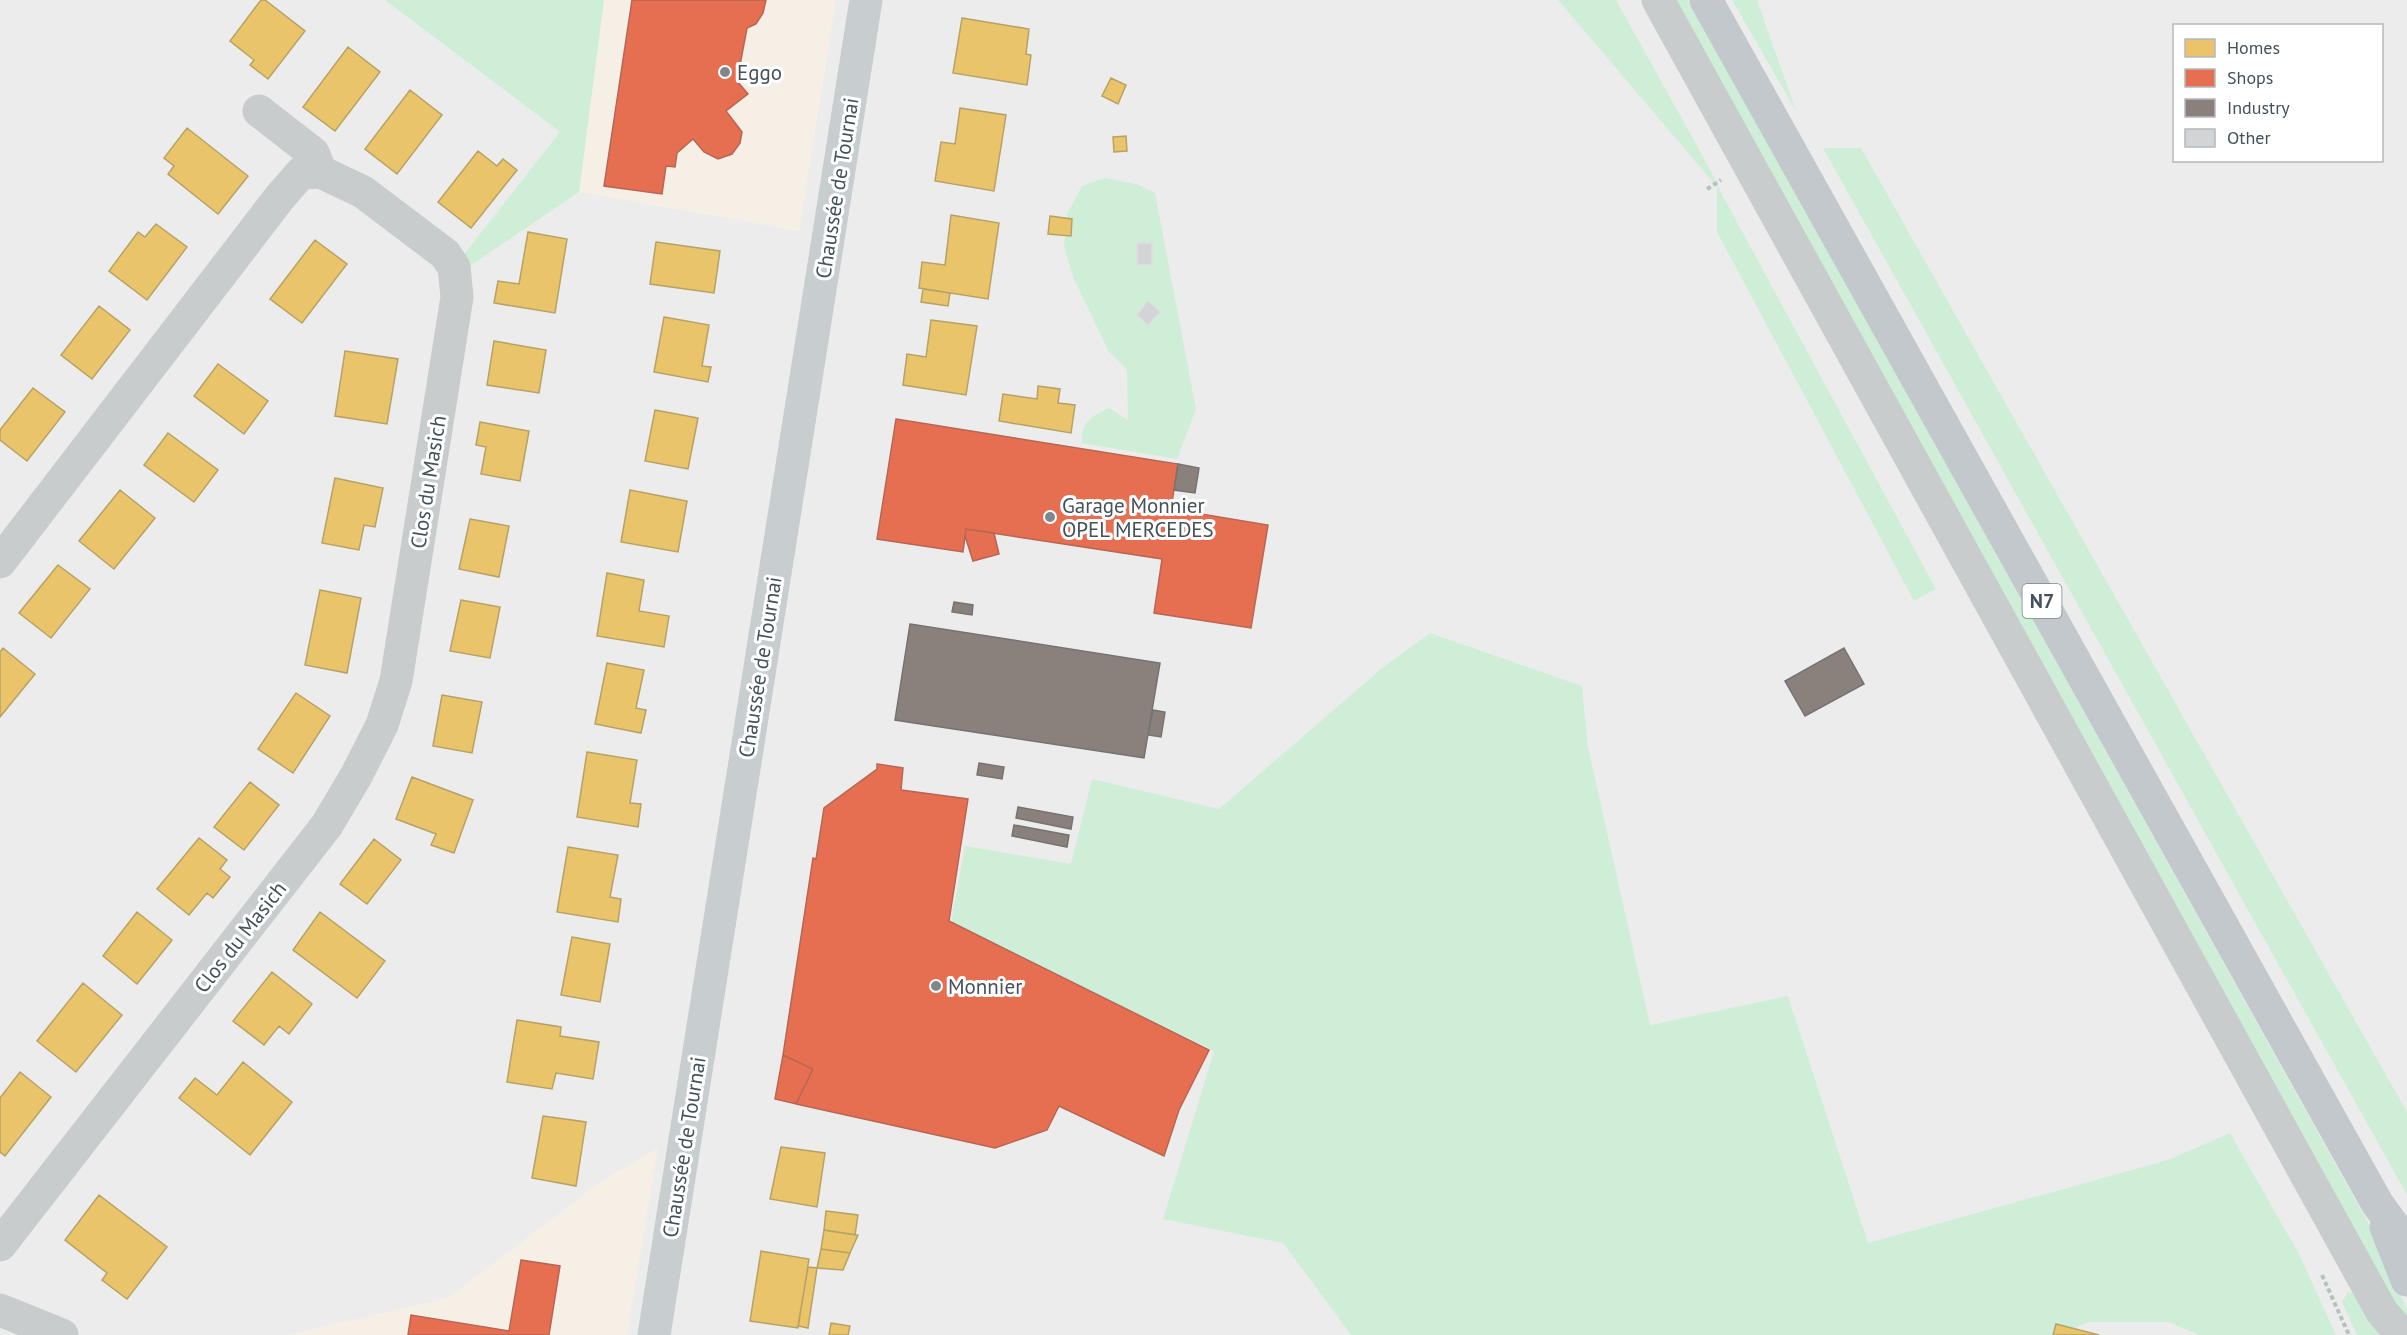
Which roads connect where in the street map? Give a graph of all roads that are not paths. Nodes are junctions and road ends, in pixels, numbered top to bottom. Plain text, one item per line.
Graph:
1 (866, 0) edge
2 (1658, 0) edge
3 (1706, 0) edge
4 (259, 111) dead end
5 (321, 172) junction
6 (0, 562) edge
7 (2377, 1203) junction
8 (0, 1245) edge
9 (2407, 1245) edge
10 (2407, 1280) edge
11 (0, 1310) edge
12 (62, 1335) edge
13 (654, 1335) edge
14 (2402, 1335) edge

1 - 13 main road, Chaussée de Tournai
2 - 14 street
3 - 7 main road, N7
4 - 5 street
5 - 6 street
5 - 8 street, Clos du Masich
7 - 9 main road, N7
7 - 10 main road, N7
11 - 12 street

